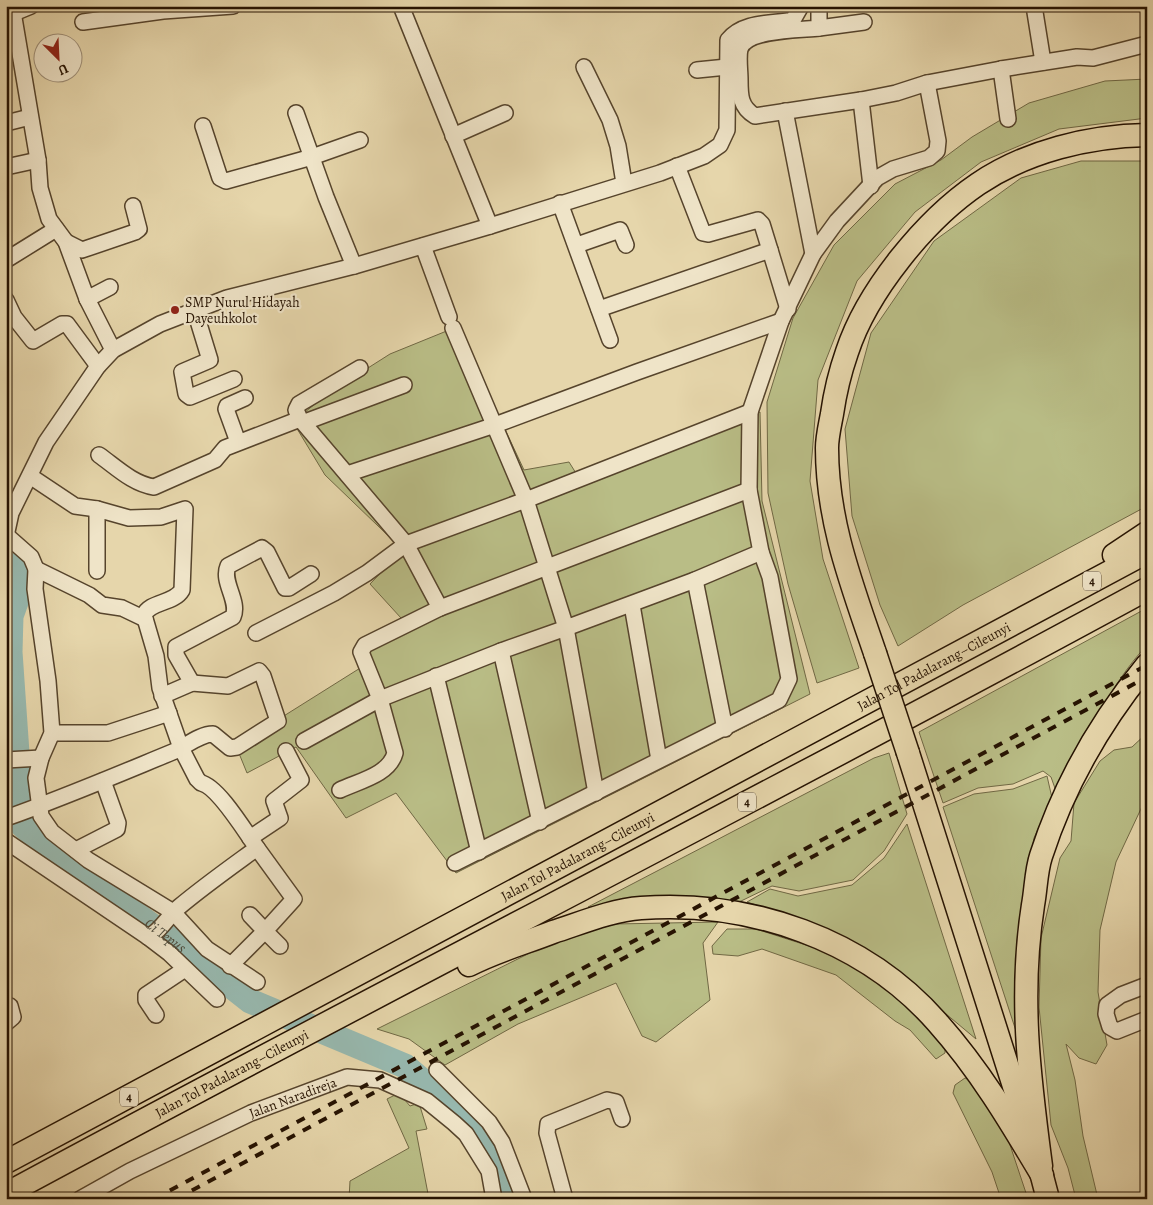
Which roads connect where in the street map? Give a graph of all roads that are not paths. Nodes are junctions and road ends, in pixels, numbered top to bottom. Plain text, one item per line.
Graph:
1 (233, 6) edge
2 (401, 6) edge
3 (801, 6) edge
4 (819, 6) edge
5 (1034, 6) edge
6 (19, 9) edge
7 (143, 10) edge
8 (83, 22) dead end
9 (864, 22) dead end
10 (819, 28) junction
11 (12, 40) edge
12 (1147, 44) edge
13 (1043, 62) junction
14 (584, 67) dead end
15 (727, 67) junction
16 (1001, 69) junction
17 (698, 70) dead end
18 (926, 83) junction
19 (861, 100) junction
20 (785, 111) junction
21 (505, 112) dead end
22 (296, 113) dead end
23 (30, 117) junction
24 (1008, 119) dead end
25 (6, 123) edge
26 (203, 126) dead end
27 (1147, 135) edge
28 (453, 136) junction
29 (360, 140) dead end
30 (312, 157) junction
31 (38, 160) junction
32 (677, 166) junction
33 (6, 167) edge
34 (624, 183) junction
35 (871, 186) junction
36 (560, 203) junction
37 (133, 206) dead end
38 (490, 226) junction
39 (56, 229) junction
40 (66, 242) junction
41 (577, 245) junction
42 (626, 245) dead end
43 (423, 246) junction
44 (770, 250) junction
45 (813, 254) junction
46 (6, 260) edge
47 (354, 266) junction
48 (110, 287) dead end
49 (87, 298) junction
50 (6, 300) edge
51 (599, 309) junction
52 (195, 311) junction
53 (784, 315) junction
54 (610, 340) dead end
55 (113, 350) junction
56 (98, 366) junction
57 (360, 368) dead end
58 (234, 379) dead end
59 (404, 384) dead end
60 (245, 398) dead end
61 (750, 412) junction
62 (302, 421) junction
63 (495, 425) junction
64 (238, 442) junction
65 (99, 455) dead end
66 (347, 474) junction
67 (30, 476) junction
68 (749, 490) junction
69 (526, 500) junction
70 (97, 509) junction
71 (1147, 533) edge
72 (6, 536) edge
73 (406, 544) junction
74 (761, 552) junction
75 (1147, 552) edge
76 (547, 565) junction
77 (36, 569) junction
78 (97, 571) dead end
79 (311, 574) dead end
80 (695, 580) junction
81 (1147, 589) edge
82 (632, 605) junction
83 (440, 608) junction
84 (1037, 609) junction
85 (145, 619) junction
86 (566, 628) junction
87 (256, 633) dead end
88 (502, 651) junction
89 (1147, 665) edge
90 (436, 676) junction
91 (192, 683) junction
92 (162, 696) junction
93 (380, 699) junction
94 (169, 713) junction
95 (725, 728) junction
96 (52, 733) junction
97 (304, 741) dead end
98 (181, 748) junction
99 (286, 752) dead end
100 (38, 758) junction
101 (6, 760) edge
102 (658, 760) junction
103 (103, 780) junction
104 (340, 790) dead end
105 (596, 793) junction
106 (37, 807) junction
107 (9, 817) edge
108 (540, 822) junction
109 (6, 841) edge
110 (254, 843) junction
111 (76, 850) junction
112 (479, 852) junction
113 (455, 864) dead end
114 (171, 914) junction
115 (250, 916) dead end
116 (265, 931) junction
117 (151, 935) junction
118 (280, 946) dead end
119 (230, 966) junction
120 (186, 969) junction
121 (257, 982) dead end
122 (1147, 985) edge
123 (216, 999) dead end
124 (10, 1006) dead end
125 (156, 1015) dead end
126 (352, 1018) junction
127 (1147, 1019) edge
128 (6, 1023) edge
129 (437, 1070) dead end
130 (622, 1119) dead end
131 (6, 1162) edge
132 (1042, 1174) junction
133 (6, 1194) edge
134 (80, 1199) edge
135 (494, 1199) edge
136 (524, 1199) edge
137 (565, 1199) edge
138 (1048, 1199) edge

1 - 7 street
2 - 28 street
3 - 15 street
4 - 10 street
5 - 13 street
6 - 11 street
7 - 8 street
9 - 10 street
10 - 20 street
11 - 23 street
12 - 13 street
13 - 16 street
14 - 34 street
15 - 17 street
15 - 32 street
16 - 18 street
16 - 24 street
18 - 19 street
18 - 35 street
19 - 20 street
19 - 35 street
20 - 45 street
21 - 28 street
22 - 30 street
23 - 25 street
23 - 31 street
26 - 30 street
27 - 132 highway, bridge
28 - 38 street
29 - 30 street
30 - 47 street
31 - 33 street
31 - 39 street
32 - 34 street
32 - 44 street
34 - 36 street
35 - 45 street
36 - 38 street
36 - 41 street
37 - 40 street
38 - 43 street
39 - 40 street
39 - 46 street
40 - 49 street
41 - 42 street
41 - 51 street
43 - 47 street
43 - 63 street
44 - 51 street
44 - 53 street
45 - 53 street
47 - 52 street
48 - 49 street
49 - 55 street
50 - 56 street
51 - 54 street
52 - 55 street
52 - 58 street
53 - 61 street
53 - 63 street
55 - 56 street
56 - 67 street
57 - 62 street
59 - 62 street
60 - 64 street
61 - 68 street
61 - 69 street
62 - 64 street
62 - 66 street
63 - 66 street
63 - 69 street
64 - 65 street
66 - 73 street
67 - 70 street
67 - 72 street
68 - 74 street
68 - 76 street
69 - 73 street
69 - 76 street
70 - 78 street
70 - 85 street
71 - 84 highway
72 - 77 street
73 - 83 street
73 - 87 street
74 - 80 street
74 - 95 street
75 - 84 highway, Jalan Tol Padalarang–Cileunyi / 4
76 - 83 street
76 - 86 street
77 - 85 street
77 - 96 street
79 - 91 street
80 - 82 street
80 - 95 street
81 - 126 highway, Jalan Tol Padalarang–Cileunyi / 4
82 - 86 street
82 - 102 street
83 - 93 street
84 - 131 highway, Jalan Tol Padalarang–Cileunyi / 4
85 - 92 street
86 - 88 street
86 - 105 street
88 - 90 street
88 - 108 street
89 - 132 highway
90 - 93 street
90 - 112 street
91 - 92 street
91 - 98 street
92 - 94 street
93 - 97 street
93 - 104 street
94 - 96 street
94 - 98 street
95 - 102 street
96 - 100 street
98 - 103 street
98 - 110 street
99 - 110 street
100 - 101 street
100 - 106 street
102 - 105 street
103 - 106 street
103 - 111 street
105 - 108 street
106 - 107 street
106 - 111 street
108 - 112 street
109 - 117 street
110 - 114 street
110 - 116 street
111 - 114 street
112 - 113 street
114 - 117 street
114 - 119 street
115 - 116 street
116 - 118 street
116 - 119 street
117 - 120 street
119 - 121 street
120 - 123 street
120 - 125 street
122 - 127 street
124 - 128 street
126 - 132 highway
126 - 133 highway, Jalan Tol Padalarang–Cileunyi / 4
129 - 136 street
130 - 137 street
132 - 138 highway
134 - 135 street, Jalan Naradireja

